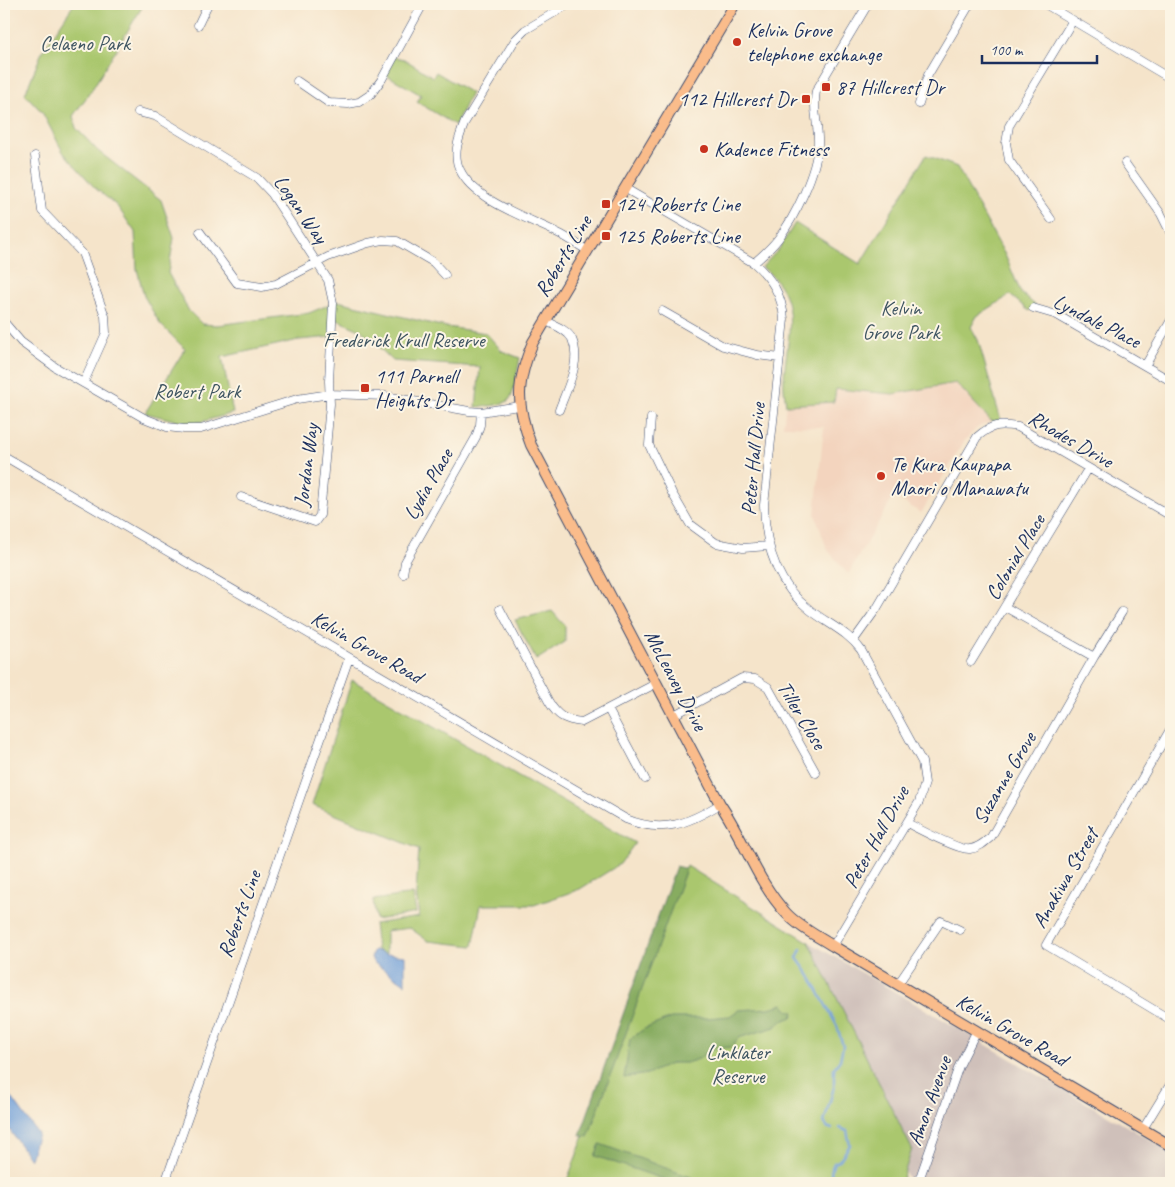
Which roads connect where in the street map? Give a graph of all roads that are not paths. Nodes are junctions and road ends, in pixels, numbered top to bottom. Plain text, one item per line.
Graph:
1 (208, 4) edge
2 (423, 4) edge
3 (569, 4) edge
4 (735, 4) edge
5 (868, 4) edge
6 (970, 4) edge
7 (1044, 4) edge
8 (1072, 20) junction
9 (198, 25) dead end
10 (1171, 79) edge
11 (297, 81) dead end
12 (919, 104) dead end
13 (138, 112) dead end
14 (35, 156) dead end
15 (1125, 163) dead end
16 (626, 189) junction
17 (1051, 219) dead end
18 (200, 232) dead end
19 (1171, 234) edge
20 (588, 251) junction
21 (316, 262) junction
22 (754, 264) junction
23 (445, 275) dead end
24 (1033, 308) dead end
25 (662, 310) dead end
26 (546, 320) junction
27 (1171, 320) edge
28 (4, 322) edge
29 (780, 358) junction
30 (1145, 366) junction
31 (1171, 381) edge
32 (84, 382) junction
33 (330, 394) junction
34 (519, 406) junction
35 (559, 410) dead end
36 (481, 412) junction
37 (651, 418) dead end
38 (4, 456) edge
39 (1088, 468) junction
40 (241, 497) dead end
41 (1171, 516) edge
42 (768, 546) junction
43 (403, 574) dead end
44 (1005, 607) junction
45 (500, 609) dead end
46 (1122, 612) dead end
47 (854, 640) junction
48 (1094, 657) junction
49 (349, 658) junction
50 (971, 662) dead end
51 (658, 683) junction
52 (608, 709) junction
53 (674, 715) junction
54 (1171, 728) edge
55 (816, 773) dead end
56 (645, 779) dead end
57 (720, 804) junction
58 (907, 823) junction
59 (960, 930) dead end
60 (833, 946) junction
61 (898, 984) junction
62 (1171, 1020) edge
63 (976, 1032) junction
64 (1171, 1083) edge
65 (1143, 1129) junction
66 (1171, 1146) edge
67 (165, 1183) edge
68 (918, 1183) edge

1 - 9 street
2 - 11 street
3 - 20 street
4 - 16 main road, Roberts Line
5 - 22 street
6 - 12 street
7 - 8 street
8 - 10 street
8 - 17 street
13 - 21 street, Logan Way
14 - 32 street
15 - 19 street
16 - 20 main road, Roberts Line
16 - 22 street, Peter Hall Drive
18 - 21 street
20 - 26 main road, Roberts Line
21 - 23 street
21 - 33 street, Logan Way
22 - 29 street, Peter Hall Drive
24 - 30 street, Lyndale Place
25 - 29 street
26 - 34 main road, Roberts Line
26 - 35 street
27 - 30 street
28 - 32 street
29 - 42 street, Peter Hall Drive
30 - 31 street, Lyndale Place
32 - 33 street
33 - 36 street
33 - 40 street, Jordan Way
34 - 36 street
34 - 51 main road, McLeavey Drive
36 - 43 street, Lydia Place
37 - 42 street
38 - 49 street, Kelvin Grove Road
39 - 41 street, Rhodes Drive
39 - 44 street, Colonial Place
39 - 47 street, Rhodes Drive
42 - 47 street, Peter Hall Drive
44 - 48 street
44 - 50 street, Colonial Place
45 - 52 street
46 - 48 street, Suzanne Grove
47 - 58 street, Peter Hall Drive
48 - 58 street, Suzanne Grove
49 - 57 street, Kelvin Grove Road
49 - 67 street, Roberts Line
51 - 52 street
51 - 53 main road, McLeavey Drive
52 - 56 street
53 - 55 street, Tiller Close
53 - 57 main road, McLeavey Drive
54 - 62 street, Anakiwa Street
57 - 60 main road, McLeavey Drive
58 - 60 street, Peter Hall Drive
59 - 61 street
60 - 61 main road, Kelvin Grove Road
61 - 63 main road, Kelvin Grove Road
63 - 65 main road, Kelvin Grove Road
63 - 68 street, Amon Avenue
64 - 65 street
65 - 66 main road, Kelvin Grove Road

